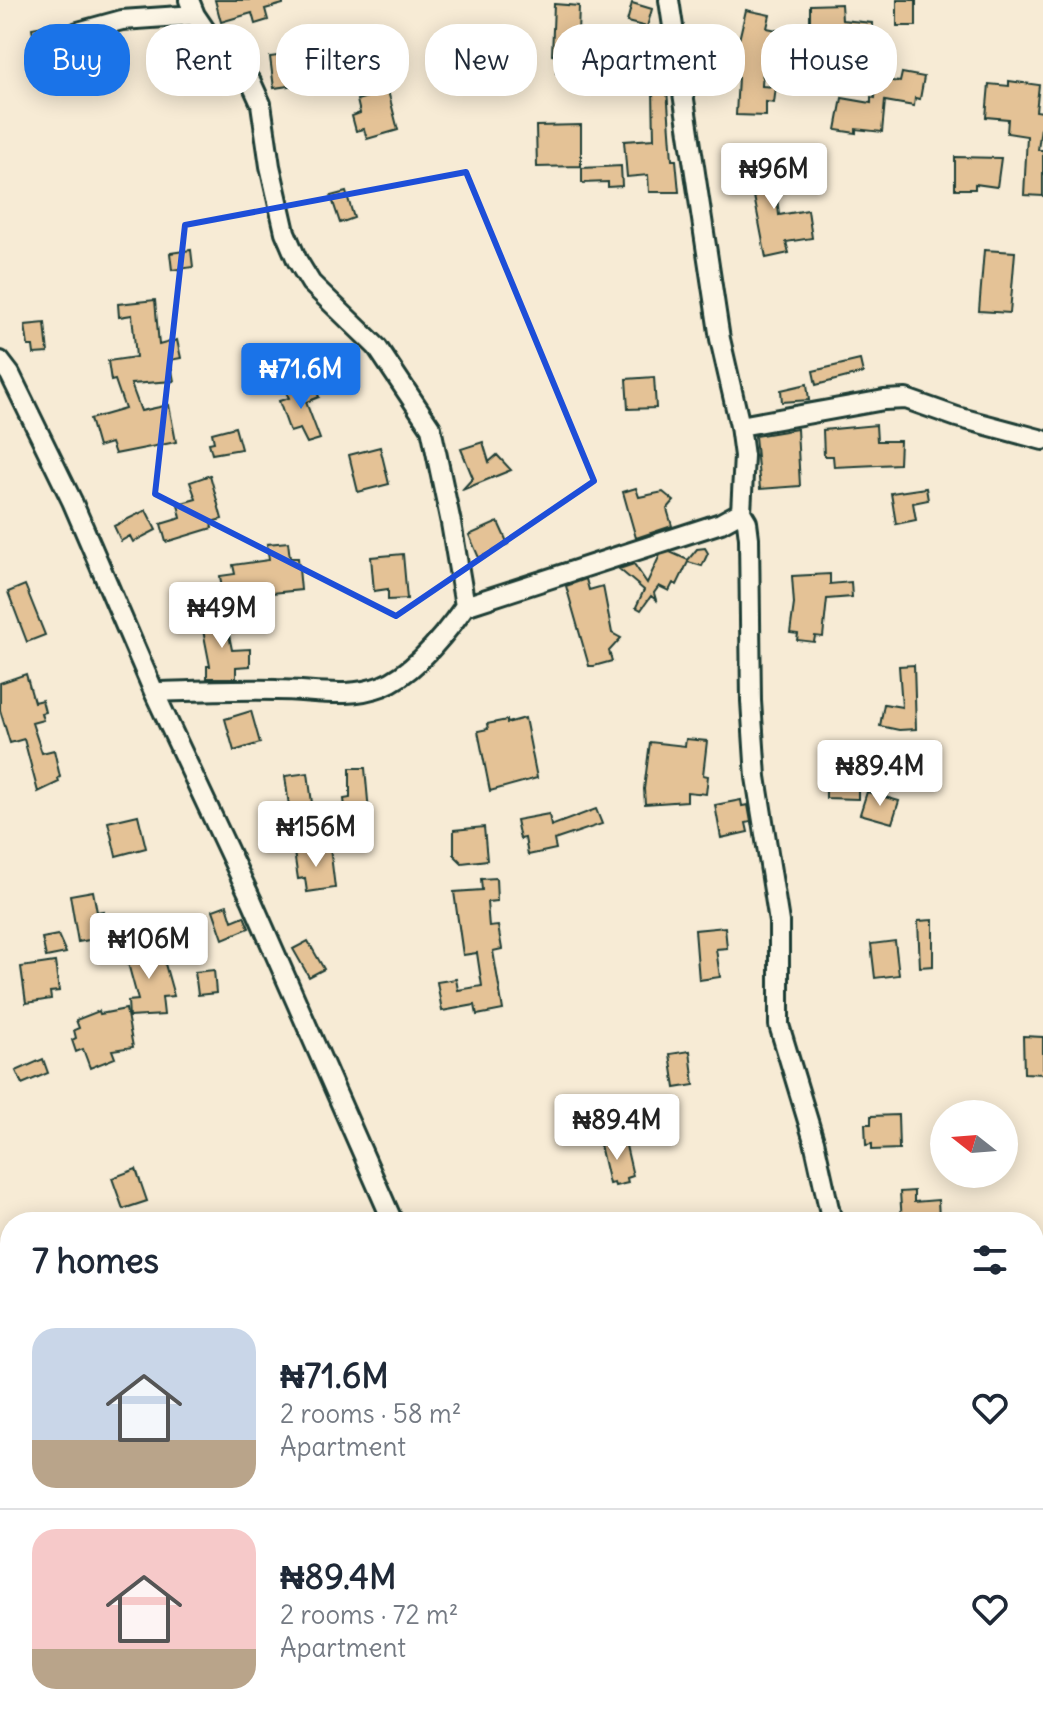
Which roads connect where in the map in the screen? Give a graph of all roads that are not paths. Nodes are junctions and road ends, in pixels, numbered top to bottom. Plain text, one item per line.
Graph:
1 (669, 0) edge
2 (192, 8) edge
3 (107, 24) edge
4 (3, 370) edge
5 (740, 426) junction
6 (1043, 440) edge
7 (741, 512) junction
8 (465, 606) junction
9 (154, 692) junction
10 (389, 1212) edge
11 (830, 1212) edge

1 - 5 street
2 - 3 street
2 - 8 street
4 - 9 street
5 - 6 street
5 - 7 street
7 - 8 street
7 - 11 street
8 - 9 street
9 - 10 street

